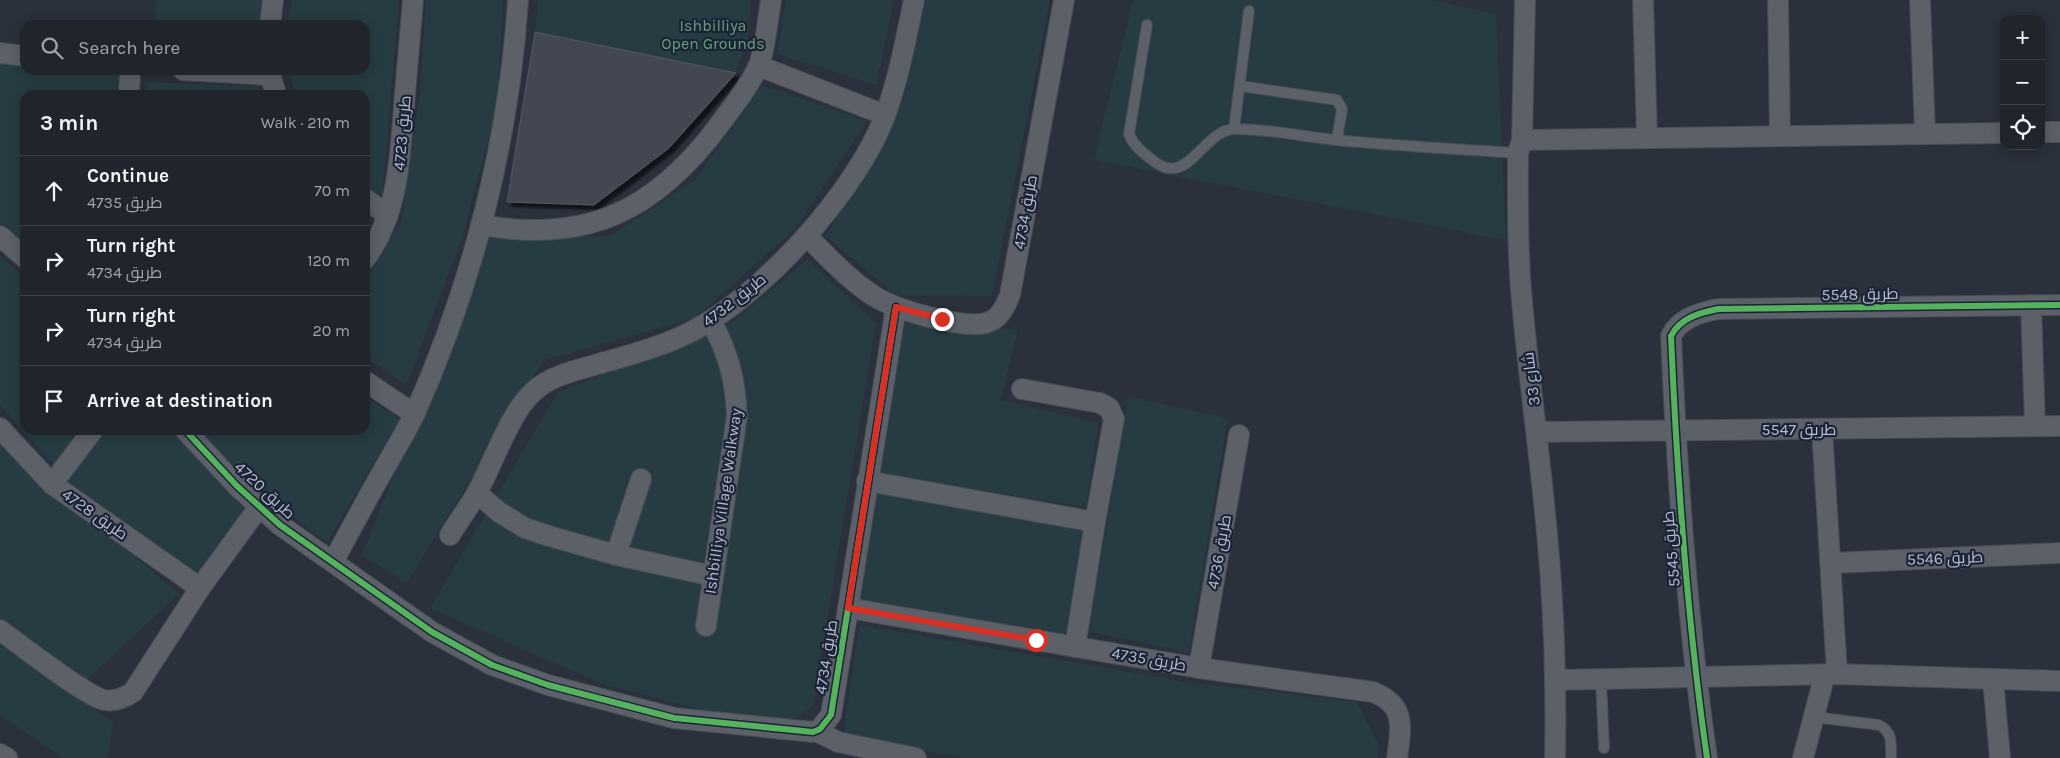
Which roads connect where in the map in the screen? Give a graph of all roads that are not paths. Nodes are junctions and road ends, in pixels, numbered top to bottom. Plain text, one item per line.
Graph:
1 (273, 0) edge
2 (413, 0) edge
3 (518, 0) edge
4 (771, 0) edge
5 (914, 0) edge
6 (1064, 0) edge
7 (1525, 0) edge
8 (1643, 0) edge
9 (1778, 0) edge
10 (1920, 0) edge
11 (1250, 11) dead end
12 (271, 20) edge
13 (1147, 25) dead end
14 (0, 53) edge
15 (20, 55) edge
16 (759, 66) junction
17 (130, 75) edge
18 (270, 75) edge
19 (1240, 86) junction
20 (129, 90) edge
21 (274, 90) edge
22 (885, 115) junction
23 (1234, 129) junction
24 (2045, 132) edge
25 (2060, 132) edge
26 (2000, 133) edge
27 (1925, 134) junction
28 (1780, 136) junction
29 (1646, 138) junction
30 (1337, 140) junction
31 (1520, 147) junction
32 (370, 203) edge
33 (388, 215) junction
34 (481, 225) junction
35 (0, 236) edge
36 (808, 237) junction
37 (370, 249) edge
38 (20, 254) edge
39 (2060, 305) edge
40 (2031, 306) junction
41 (896, 307) junction
42 (711, 321) junction
43 (1671, 336) joint
44 (370, 384) edge
45 (1022, 389) dead end
46 (414, 414) junction
47 (2035, 426) junction
48 (2060, 426) edge
49 (0, 428) edge
50 (1822, 429) junction
51 (1675, 430) junction
52 (1538, 432) junction
53 (89, 435) edge
54 (191, 435) edge
55 (1240, 435) dead end
56 (642, 479) dead end
57 (867, 481) junction
58 (52, 484) junction
59 (477, 493) junction
60 (259, 507) junction
61 (1094, 522) junction
62 (450, 535) dead end
63 (2060, 553) edge
64 (616, 555) junction
65 (333, 562) junction
66 (1831, 563) junction
67 (713, 576) junction
68 (200, 588) junction
69 (848, 608) junction
70 (706, 626) dead end
71 (0, 630) edge
72 (1074, 647) junction
73 (1199, 668) junction
74 (1831, 674) junction
75 (1695, 677) junction
76 (1601, 679) junction
77 (1993, 679) junction
78 (1556, 680) junction
79 (2060, 681) edge
80 (1814, 717) junction
81 (816, 731) junction
82 (1604, 748) dead end
83 (0, 754) edge
84 (6, 758) edge
85 (916, 758) edge
86 (1397, 758) edge
87 (1555, 758) edge
88 (1707, 758) edge
89 (1803, 758) edge
90 (1891, 758) edge
91 (2000, 758) edge

1 - 12 street
2 - 33 street, طريق 4723
3 - 34 street
4 - 16 street
5 - 22 street, طريق 4732
6 - 41 street, طريق 4734
7 - 31 street, شارع 33
8 - 29 street
9 - 28 street
10 - 27 street
11 - 19 lane
13 - 23 lane
14 - 15 street
16 - 22 street
16 - 34 street
17 - 20 street
18 - 21 street
19 - 23 lane
19 - 30 lane
22 - 36 street, طريق 4732
23 - 30 lane
24 - 25 street
26 - 27 street
27 - 28 street
28 - 29 street
29 - 31 street
30 - 31 lane
31 - 52 street, شارع 33
32 - 33 street
33 - 37 street, طريق 4723
34 - 46 street
35 - 38 street
36 - 41 street, طريق 4734
36 - 42 street, طريق 4732
39 - 40 street, طريق 5548
40 - 43 street, طريق 5548
40 - 47 street
41 - 57 street, طريق 4734
42 - 59 street, طريق 4732
42 - 67 street, Ishbilliya Village Walkway
43 - 51 street, طريق 5545
44 - 46 street
45 - 61 street
46 - 65 street
47 - 48 street, طريق 5547
47 - 50 street, طريق 5547
49 - 58 street, طريق 4728
50 - 51 street, طريق 5547
50 - 66 street
51 - 52 street, طريق 5547
51 - 75 street, طريق 5545
52 - 78 street, شارع 33
53 - 58 street
54 - 60 street, طريق 4720
55 - 73 street, طريق 4736
56 - 64 street
57 - 61 street
57 - 69 street, طريق 4734
58 - 68 street, طريق 4728
59 - 62 street, طريق 4732
59 - 64 street
60 - 65 street, طريق 4720
60 - 68 street
61 - 72 street
63 - 66 street, طريق 5546
64 - 67 street
65 - 81 street
66 - 74 street
67 - 70 street, Ishbilliya Village Walkway
68 - 71 street
69 - 72 street, طريق 4735
69 - 81 street, طريق 4734
72 - 73 street, طريق 4735
73 - 86 street, طريق 4735
74 - 75 street
74 - 77 street
74 - 80 street
75 - 76 street
75 - 88 street, طريق 5545
76 - 78 street
76 - 82 lane
77 - 79 street
77 - 91 street
78 - 87 street, شارع 33
80 - 89 street
80 - 90 lane
81 - 85 street
83 - 84 street

